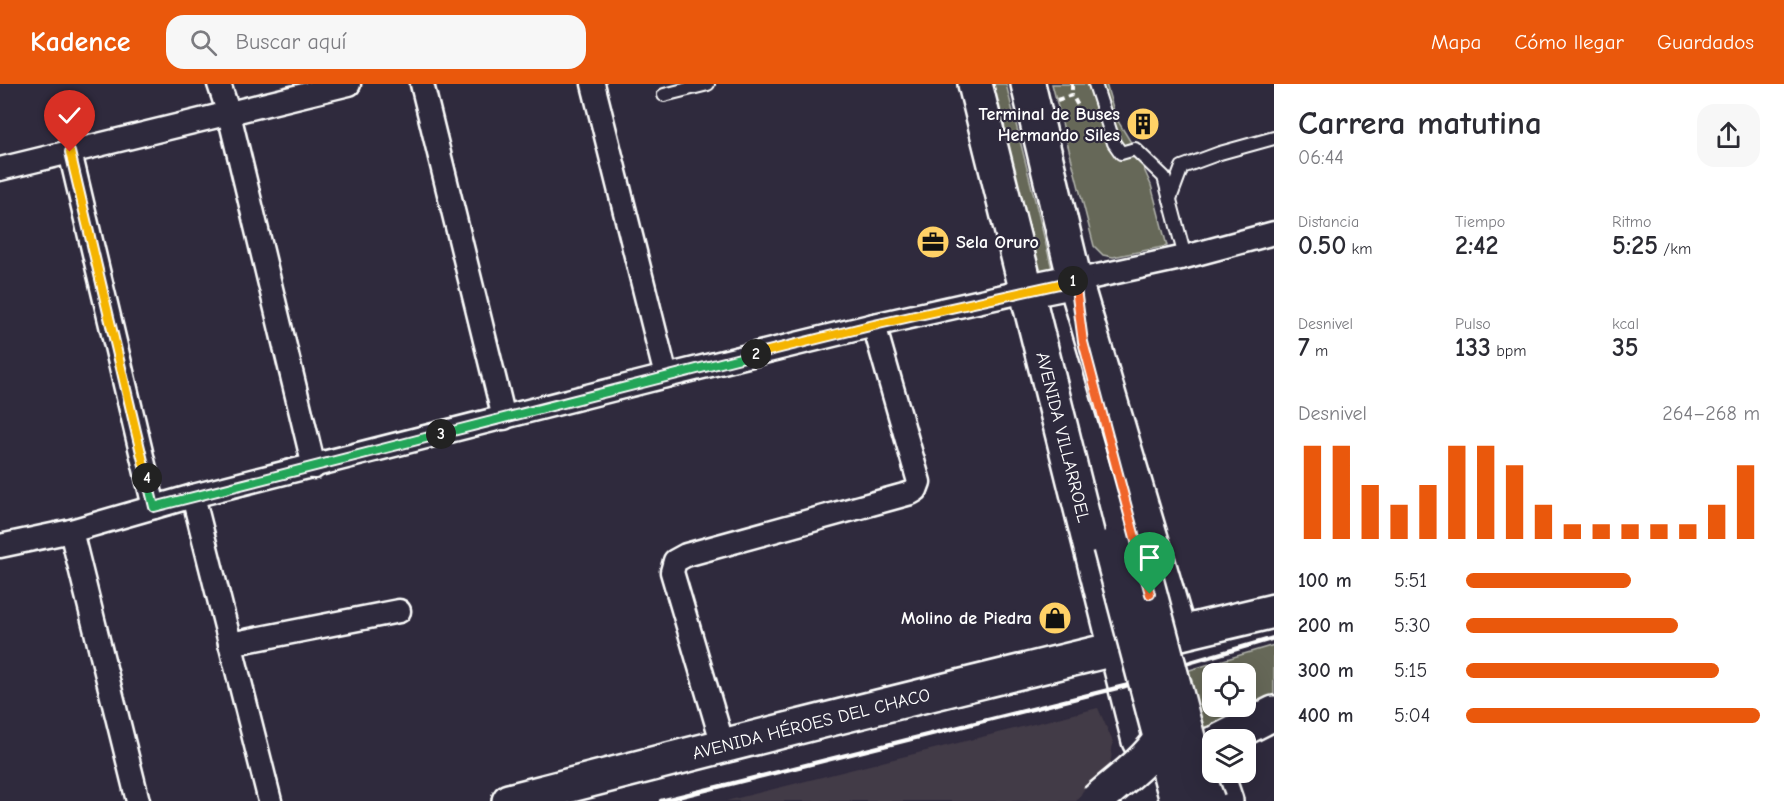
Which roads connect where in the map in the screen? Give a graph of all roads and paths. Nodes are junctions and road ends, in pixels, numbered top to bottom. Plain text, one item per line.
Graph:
1 (219, 84) edge
2 (349, 84) edge
3 (422, 84) edge
4 (593, 84) edge
5 (708, 84) edge
6 (975, 84) edge
7 (1072, 84) edge
8 (1095, 84) edge
9 (664, 95) dead end
10 (1072, 95) junction
11 (1031, 96) edge
12 (1101, 109) junction
13 (229, 114) junction
14 (1274, 138) edge
15 (70, 152) junction
16 (0, 169) edge
17 (1170, 199) junction
18 (1274, 233) edge
19 (1185, 257) junction
20 (1075, 281) junction
21 (1026, 291) junction
22 (874, 325) junction
23 (666, 376) junction
24 (504, 418) junction
25 (314, 467) junction
26 (193, 496) junction
27 (154, 507) junction
28 (71, 531) junction
29 (1123, 544) junction
30 (0, 546) edge
31 (399, 610) dead end
32 (1274, 611) edge
33 (1179, 633) junction
34 (230, 644) junction
35 (1114, 648) junction
36 (1274, 713) edge
37 (1249, 729) edge
38 (1160, 740) junction
39 (723, 745) junction
40 (1202, 761) edge
41 (1222, 783) edge
42 (1160, 793) edge
43 (138, 801) edge
44 (270, 801) edge
45 (509, 801) edge
46 (1096, 801) edge
47 (1208, 801) edge
48 (1226, 801) edge

1 - 13 street
2 - 13 street
3 - 24 street
4 - 23 street
5 - 9 lane
6 - 21 main road, AVENIDA VILLARROEL
7 - 10 path
8 - 12 lane
10 - 11 path
10 - 12 path
11 - 20 main road
12 - 17 lane
13 - 15 street
13 - 25 street
14 - 17 lane
15 - 16 street
15 - 27 street
17 - 19 lane
18 - 19 street
19 - 20 street
20 - 21 main road
20 - 29 main road
20 - 33 main road
21 - 22 street
21 - 29 main road
21 - 35 main road, AVENIDA VILLARROEL
22 - 23 street
22 - 39 street
23 - 24 street
24 - 25 street
25 - 26 street
26 - 27 street
26 - 34 street
27 - 28 street
28 - 30 street
28 - 43 street
29 - 38 main road, bridge
29 - 47 main road, bridge
31 - 34 street
32 - 33 main road, AVENIDA HÉROES DEL CHACO
33 - 35 main road, AVENIDA HÉROES DEL CHACO
34 - 44 street
35 - 39 main road, AVENIDA HÉROES DEL CHACO
35 - 42 main road, AVENIDA VILLARROEL
36 - 37 main road
38 - 42 main road, bridge
38 - 46 main road, bridge
39 - 45 main road, AVENIDA HÉROES DEL CHACO
40 - 42 main road
41 - 48 main road

